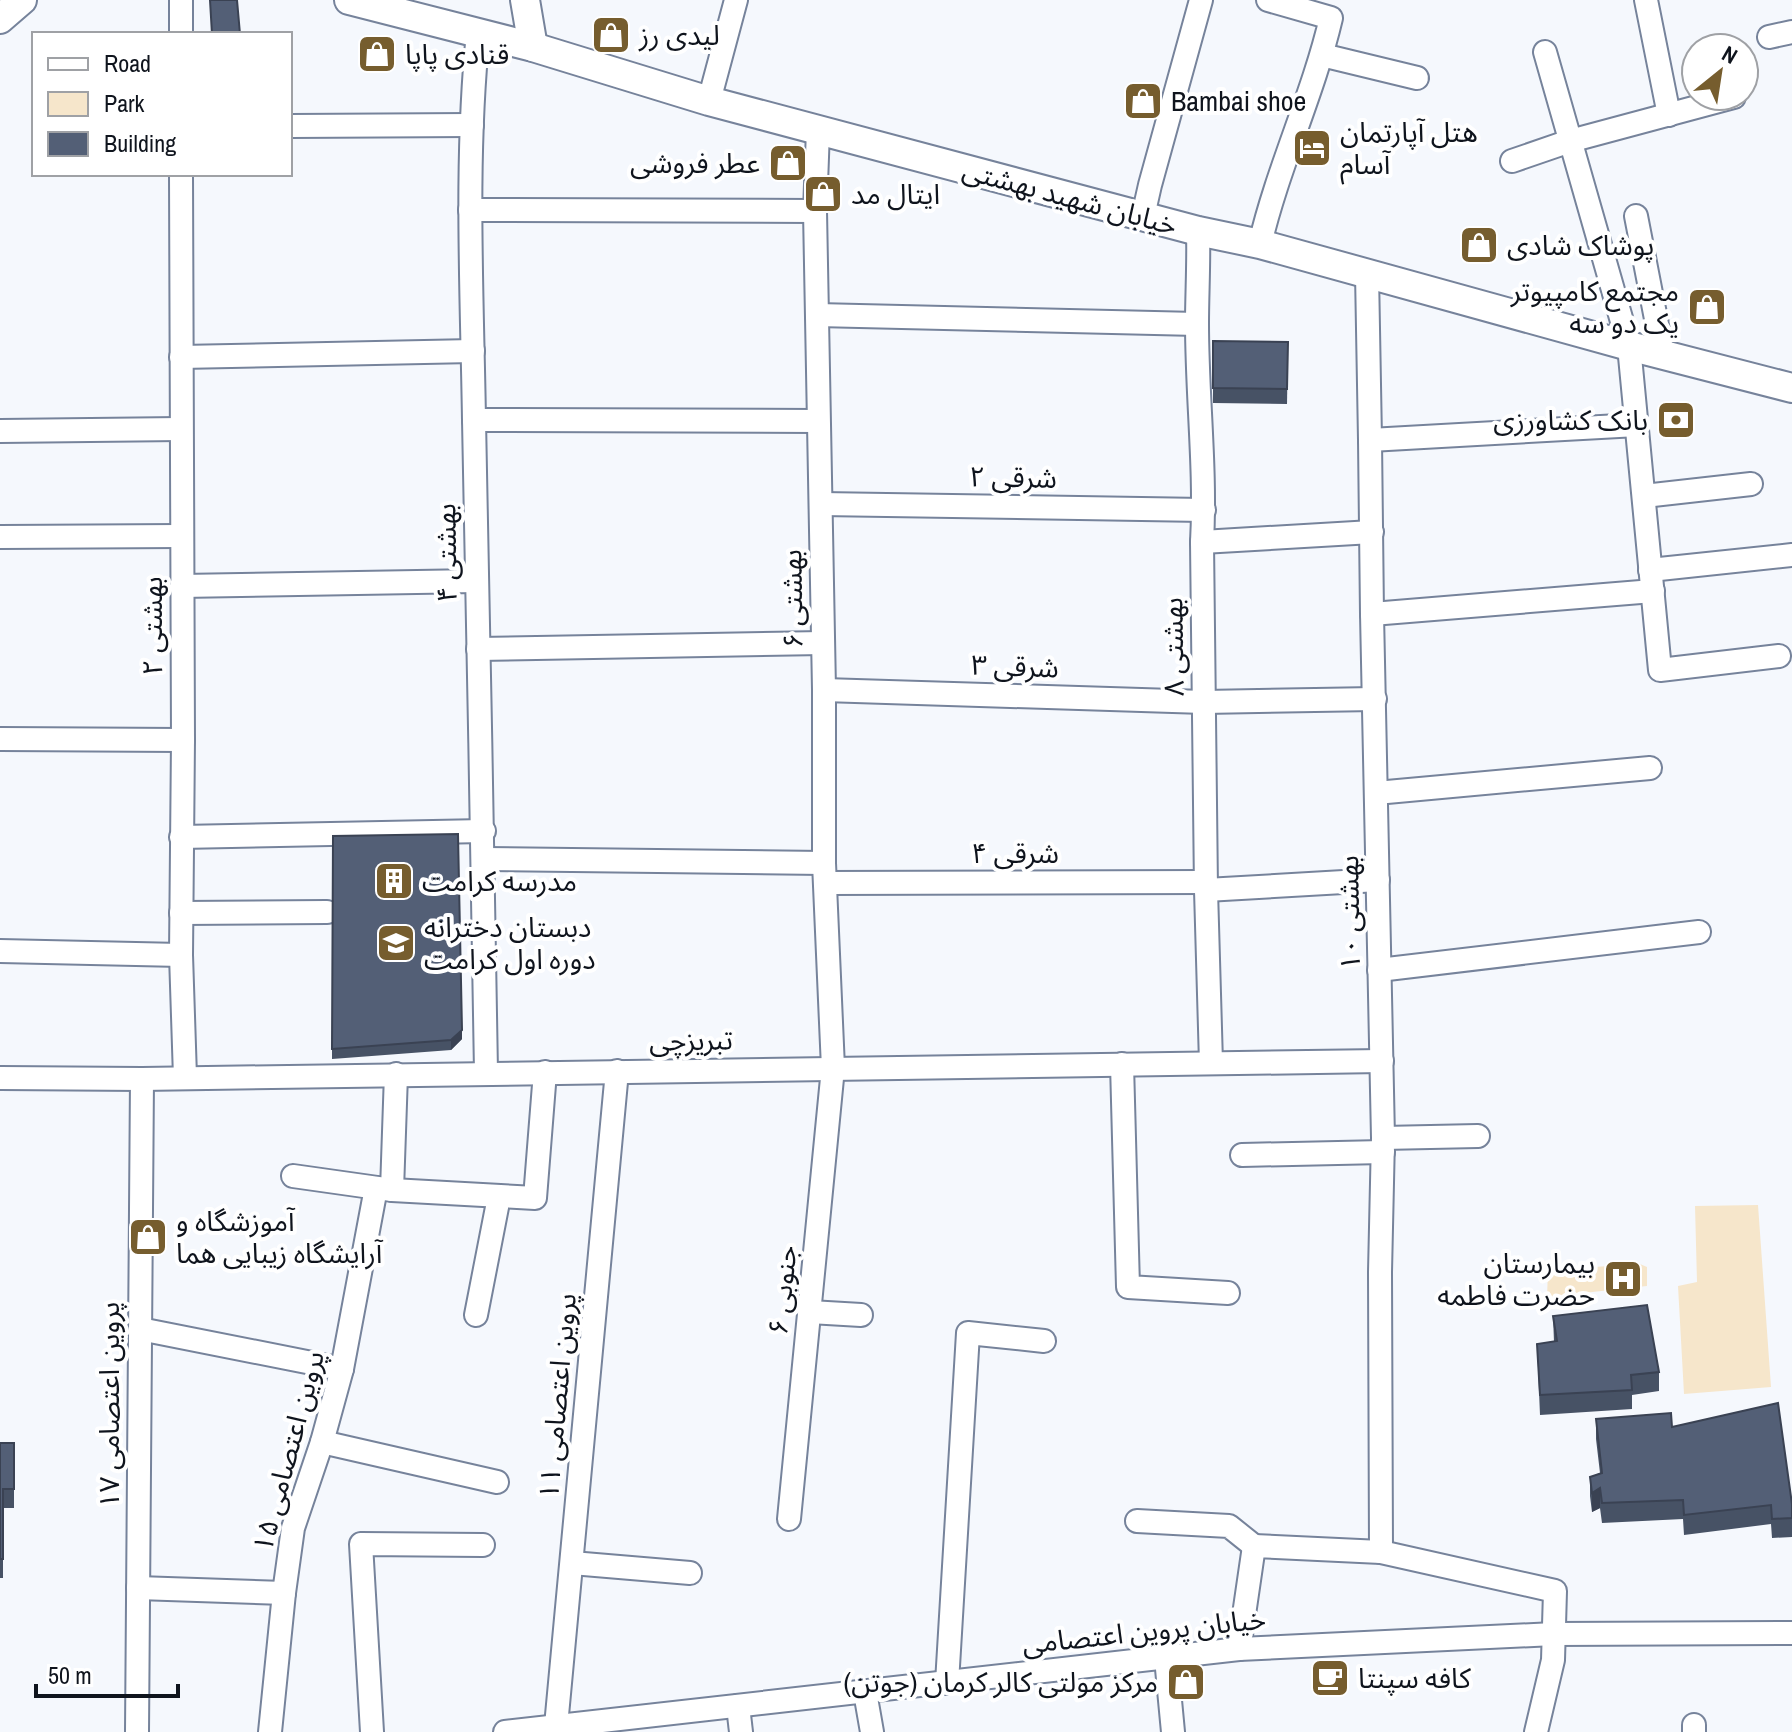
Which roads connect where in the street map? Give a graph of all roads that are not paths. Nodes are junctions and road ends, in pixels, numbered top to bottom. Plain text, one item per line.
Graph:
1 (22, 0) edge
2 (181, 0) edge
3 (349, 0) edge
4 (525, 0) edge
5 (736, 0) edge
6 (1201, 0) edge
7 (1268, 0) edge
8 (1646, 0) edge
9 (0, 19) edge
10 (181, 32) edge
11 (1792, 32) edge
12 (478, 33) junction
13 (1769, 37) dead end
14 (533, 47) junction
15 (1545, 52) dead end
16 (1322, 55) junction
17 (1417, 78) dead end
18 (709, 101) junction
19 (1680, 112) edge
20 (1669, 115) junction
21 (472, 125) junction
22 (292, 126) edge
23 (818, 130) junction
24 (1570, 141) junction
25 (1512, 161) dead end
26 (181, 176) edge
27 (470, 210) junction
28 (815, 211) junction
29 (1143, 216) junction
30 (1636, 216) dead end
31 (1198, 231) junction
32 (1260, 244) junction
33 (1367, 273) junction
34 (817, 315) junction
35 (1197, 324) junction
36 (1629, 346) junction
37 (473, 351) junction
38 (1663, 355) junction
39 (181, 357) junction
40 (1792, 388) edge
41 (474, 420) junction
42 (818, 421) junction
43 (1637, 425) junction
44 (181, 429) junction
45 (0, 431) edge
46 (1370, 440) junction
47 (1751, 484) dead end
48 (1644, 496) junction
49 (821, 504) junction
50 (1204, 510) junction
51 (1372, 532) junction
52 (181, 536) junction
53 (0, 537) edge
54 (1202, 542) junction
55 (1792, 555) edge
56 (1652, 580) junction
57 (476, 581) junction
58 (181, 586) junction
59 (1372, 614) junction
60 (823, 643) junction
61 (478, 649) junction
62 (1779, 656) dead end
63 (824, 690) junction
64 (1375, 699) junction
65 (1204, 702) junction
66 (0, 739) edge
67 (183, 740) junction
68 (1650, 768) dead end
69 (1376, 793) junction
70 (484, 831) junction
71 (181, 837) junction
72 (484, 859) junction
73 (825, 873) junction
74 (1378, 880) junction
75 (1206, 886) junction
76 (327, 912) dead end
77 (181, 913) junction
78 (1699, 932) dead end
79 (0, 951) edge
80 (181, 955) junction
81 (1379, 970) junction
82 (1382, 1061) junction
83 (1211, 1063) junction
84 (1122, 1064) junction
85 (833, 1068) junction
86 (617, 1071) junction
87 (486, 1072) junction
88 (545, 1072) junction
89 (396, 1074) junction
90 (185, 1077) junction
91 (0, 1078) edge
92 (142, 1079) junction
93 (1478, 1136) dead end
94 (1383, 1145) junction
95 (1242, 1155) dead end
96 (293, 1176) dead end
97 (384, 1189) junction
98 (499, 1197) junction
99 (1228, 1293) dead end
100 (810, 1312) junction
101 (476, 1315) dead end
102 (861, 1315) dead end
103 (140, 1329) junction
104 (1044, 1341) dead end
105 (342, 1369) junction
106 (322, 1442) junction
107 (497, 1482) dead end
108 (789, 1519) dead end
109 (1137, 1521) dead end
110 (483, 1545) dead end
111 (1254, 1546) junction
112 (1381, 1552) junction
113 (572, 1563) junction
114 (690, 1573) dead end
115 (138, 1588) junction
116 (284, 1593) junction
117 (1792, 1633) edge
118 (1554, 1634) junction
119 (1239, 1649) junction
120 (1166, 1658) junction
121 (947, 1683) junction
122 (865, 1692) junction
123 (738, 1706) junction
124 (556, 1726) junction
125 (580, 1728) edge
126 (137, 1732) edge
127 (270, 1732) edge
128 (372, 1732) edge
129 (505, 1732) edge
130 (741, 1732) edge
131 (872, 1732) edge
132 (1173, 1732) edge
133 (1536, 1732) edge

1 - 9 main road
2 - 10 street
3 - 12 main road, خیابان شهید بهشتی
4 - 14 main road
5 - 18 street
6 - 29 street
7 - 16 street
8 - 20 street
11 - 13 street
12 - 14 main road, خیابان شهید بهشتی
12 - 21 street, بهشتی ۴
14 - 18 main road, خیابان شهید بهشتی
15 - 24 street
16 - 17 street
16 - 32 street
18 - 23 main road, خیابان شهید بهشتی
19 - 20 street
20 - 24 street
21 - 22 street
21 - 27 street, بهشتی ۴
23 - 28 street, بهشتی ۶
23 - 29 main road, خیابان شهید بهشتی
24 - 25 street
24 - 36 street
26 - 39 street, بهشتی ۲
27 - 28 street
27 - 37 street, بهشتی ۴
28 - 34 street, بهشتی ۶
29 - 31 main road, خیابان شهید بهشتی
30 - 38 street
31 - 32 main road, خیابان شهید بهشتی
31 - 35 street, بهشتی ۸
32 - 33 main road, خیابان شهید بهشتی
33 - 36 main road, خیابان شهید بهشتی
33 - 46 street, بهشتی ۱۰
34 - 35 street
34 - 42 street, بهشتی ۶
35 - 50 street, بهشتی ۸
36 - 38 main road, خیابان شهید بهشتی
36 - 43 street
37 - 39 street
37 - 41 street, بهشتی ۴
38 - 40 main road, خیابان شهید بهشتی
39 - 44 street, بهشتی ۲
41 - 42 street
41 - 57 street, بهشتی ۴
42 - 49 street, بهشتی ۶
43 - 46 street
43 - 48 street
44 - 45 street
44 - 52 street, بهشتی ۲
46 - 51 street, بهشتی ۱۰
47 - 48 street
48 - 56 street
49 - 50 street, شرقی ۲
49 - 60 street, بهشتی ۶
50 - 54 street, بهشتی ۸
51 - 54 street
51 - 59 street, بهشتی ۱۰
52 - 53 street
52 - 58 street, بهشتی ۲
54 - 65 street, بهشتی ۸
55 - 56 street
56 - 59 street
56 - 62 street
57 - 58 street
57 - 61 street, بهشتی ۴
58 - 67 street, بهشتی ۲
59 - 64 street, بهشتی ۱۰
60 - 61 street
60 - 63 street, بهشتی ۶
61 - 70 street, بهشتی ۴
63 - 65 street, شرقی ۳
63 - 73 street, بهشتی ۶
64 - 65 street, شرقی ۳
64 - 69 street, بهشتی ۱۰
65 - 75 street, بهشتی ۸
66 - 67 street
67 - 71 street, بهشتی ۲
68 - 69 street
69 - 74 street, بهشتی ۱۰
70 - 71 street
70 - 72 street, بهشتی ۴
71 - 77 street, بهشتی ۲
72 - 73 street, شرقی ۴
72 - 87 street, بهشتی ۴
73 - 75 street, شرقی ۴
73 - 85 street, بهشتی ۶
74 - 75 street, شرقی ۴
74 - 81 street, بهشتی ۱۰
75 - 83 street, بهشتی ۸
76 - 77 street
77 - 80 street, بهشتی ۲
78 - 81 street
79 - 80 street
80 - 90 street, بهشتی ۲
81 - 82 street, بهشتی ۱۰
82 - 83 street, تبریزچی
82 - 94 street, بهشتی ۱۰
83 - 84 street, تبریزچی
84 - 85 street, تبریزچی
84 - 99 street
85 - 86 street, تبریزچی
85 - 100 street, جنوبی ۶
86 - 88 street, تبریزچی
86 - 113 street, پروین اعتصامی ۱۱
87 - 88 street, تبریزچی
87 - 89 street, تبریزچی
88 - 98 street
89 - 90 street, تبریزچی
89 - 97 street, پروین اعتصامی ۱۵
90 - 92 street, تبریزچی
91 - 92 street, تبریزچی
92 - 103 street, پروین اعتصامی ۱۷
93 - 94 street
94 - 95 street
94 - 112 street, بهشتی ۱۰
96 - 97 street
97 - 98 street
97 - 105 street, پروین اعتصامی ۱۵
98 - 101 street
100 - 102 street
100 - 108 street, جنوبی ۶
103 - 105 street
103 - 115 street, پروین اعتصامی ۱۷
104 - 121 street
105 - 106 street, پروین اعتصامی ۱۵
106 - 107 street
106 - 116 street, پروین اعتصامی ۱۵
109 - 111 street
110 - 128 street
111 - 112 street
111 - 119 street
112 - 118 street
113 - 114 street
113 - 124 street, پروین اعتصامی ۱۱
115 - 116 street
115 - 126 street, پروین اعتصامی ۱۷
116 - 127 street, پروین اعتصامی ۱۵
117 - 118 street, خیابان پروین اعتصامی
118 - 119 street, خیابان پروین اعتصامی
118 - 133 street
119 - 120 street, خیابان پروین اعتصامی
120 - 121 street, خیابان پروین اعتصامی
120 - 132 street
121 - 122 street, خیابان پروین اعتصامی
122 - 123 street, خیابان پروین اعتصامی
122 - 131 street
123 - 125 street, خیابان پروین اعتصامی
123 - 130 street
124 - 125 street, خیابان پروین اعتصامی
124 - 129 street, خیابان پروین اعتصامی

